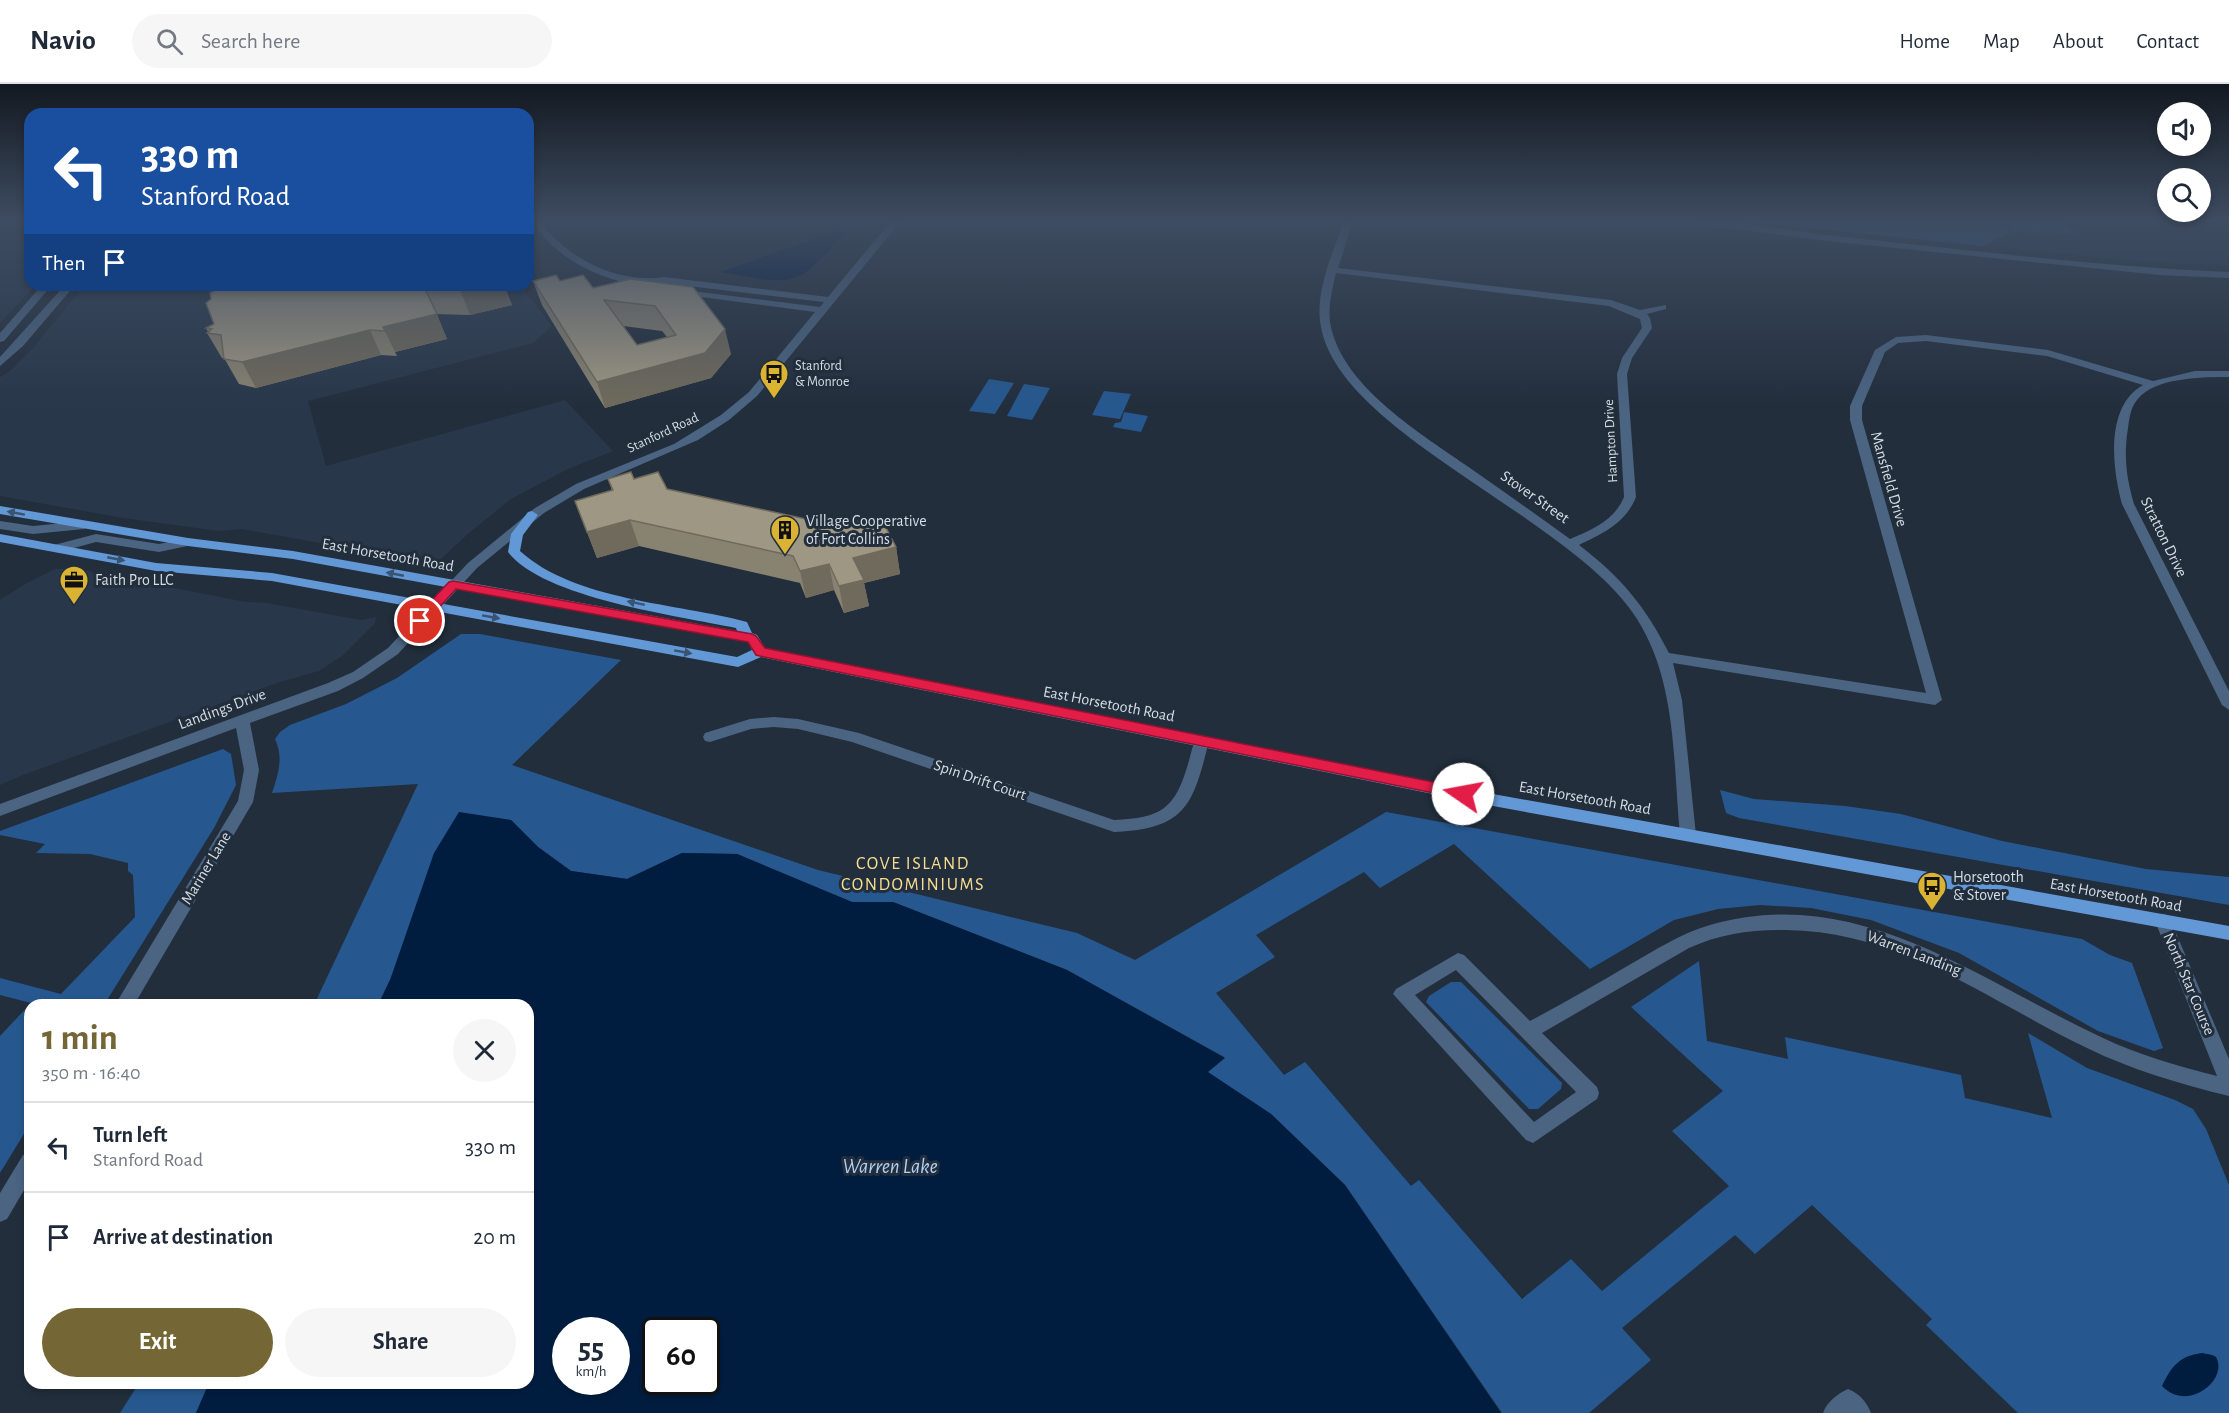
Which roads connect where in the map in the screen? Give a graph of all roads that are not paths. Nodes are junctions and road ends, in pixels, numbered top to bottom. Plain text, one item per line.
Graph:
1 (645, 283) edge
2 (844, 283) edge
3 (1330, 283) edge
4 (1443, 283) edge
5 (42, 291) edge
6 (65, 291) edge
7 (826, 305) junction
8 (1662, 307) dead end
9 (1639, 313) junction
10 (0, 339) edge
11 (0, 363) edge
12 (2229, 374) edge
13 (2152, 384) junction
14 (0, 510) edge
15 (532, 515) junction
16 (0, 525) edge
17 (84, 525) junction
18 (0, 538) edge
19 (188, 542) junction
20 (1570, 544) junction
21 (59, 548) junction
22 (453, 585) junction
23 (433, 606) junction
24 (747, 638) junction
25 (760, 652) junction
26 (1664, 657) junction
27 (2229, 705) edge
28 (242, 721) junction
29 (710, 737) dead end
30 (1202, 741) junction
31 (0, 810) edge
32 (1688, 835) junction
33 (2163, 921) junction
34 (2229, 933) edge
35 (128, 999) edge
36 (1529, 1031) junction
37 (2229, 1081) edge
38 (2229, 1088) edge
39 (24, 1172) edge
40 (0, 1212) edge
41 (1834, 1413) edge
42 (1860, 1413) edge

1 - 7 street
2 - 7 street, Stanford Road
3 - 20 street, Stover Street
4 - 9 street
5 - 10 street
6 - 11 street
7 - 15 street, Stanford Road
8 - 9 street
9 - 20 street, Hampton Drive
12 - 13 street, Mansfield Drive
13 - 26 street, Mansfield Drive
13 - 27 street, Stratton Drive
17 -> 14 main road, East Horsetooth Road
15 - 22 street, Stanford Road
24 -> 15 main road
16 - 17 street
17 - 19 main road, East Horsetooth Road
18 - 21 main road, East Horsetooth Road
19 - 21 street
22 -> 19 main road, East Horsetooth Road
20 - 26 street, Stover Street
21 -> 23 main road, East Horsetooth Road
22 - 23 street, Stanford Road
22 - 24 main road, East Horsetooth Road
23 -> 25 main road, East Horsetooth Road
23 - 28 street, Landings Drive
24 - 25 main road
25 - 30 main road, East Horsetooth Road
26 - 32 street, Stover Street
28 - 31 street, Landings Drive
28 - 35 street, Mariner Lane
29 - 30 street, Spin Drift Court
30 - 32 main road, East Horsetooth Road
32 - 33 main road, East Horsetooth Road
33 - 34 main road, East Horsetooth Road
33 - 37 street, North Star Course
36 - 36 street
36 - 38 street, Warren Landing
39 - 40 street
41 - 42 street

